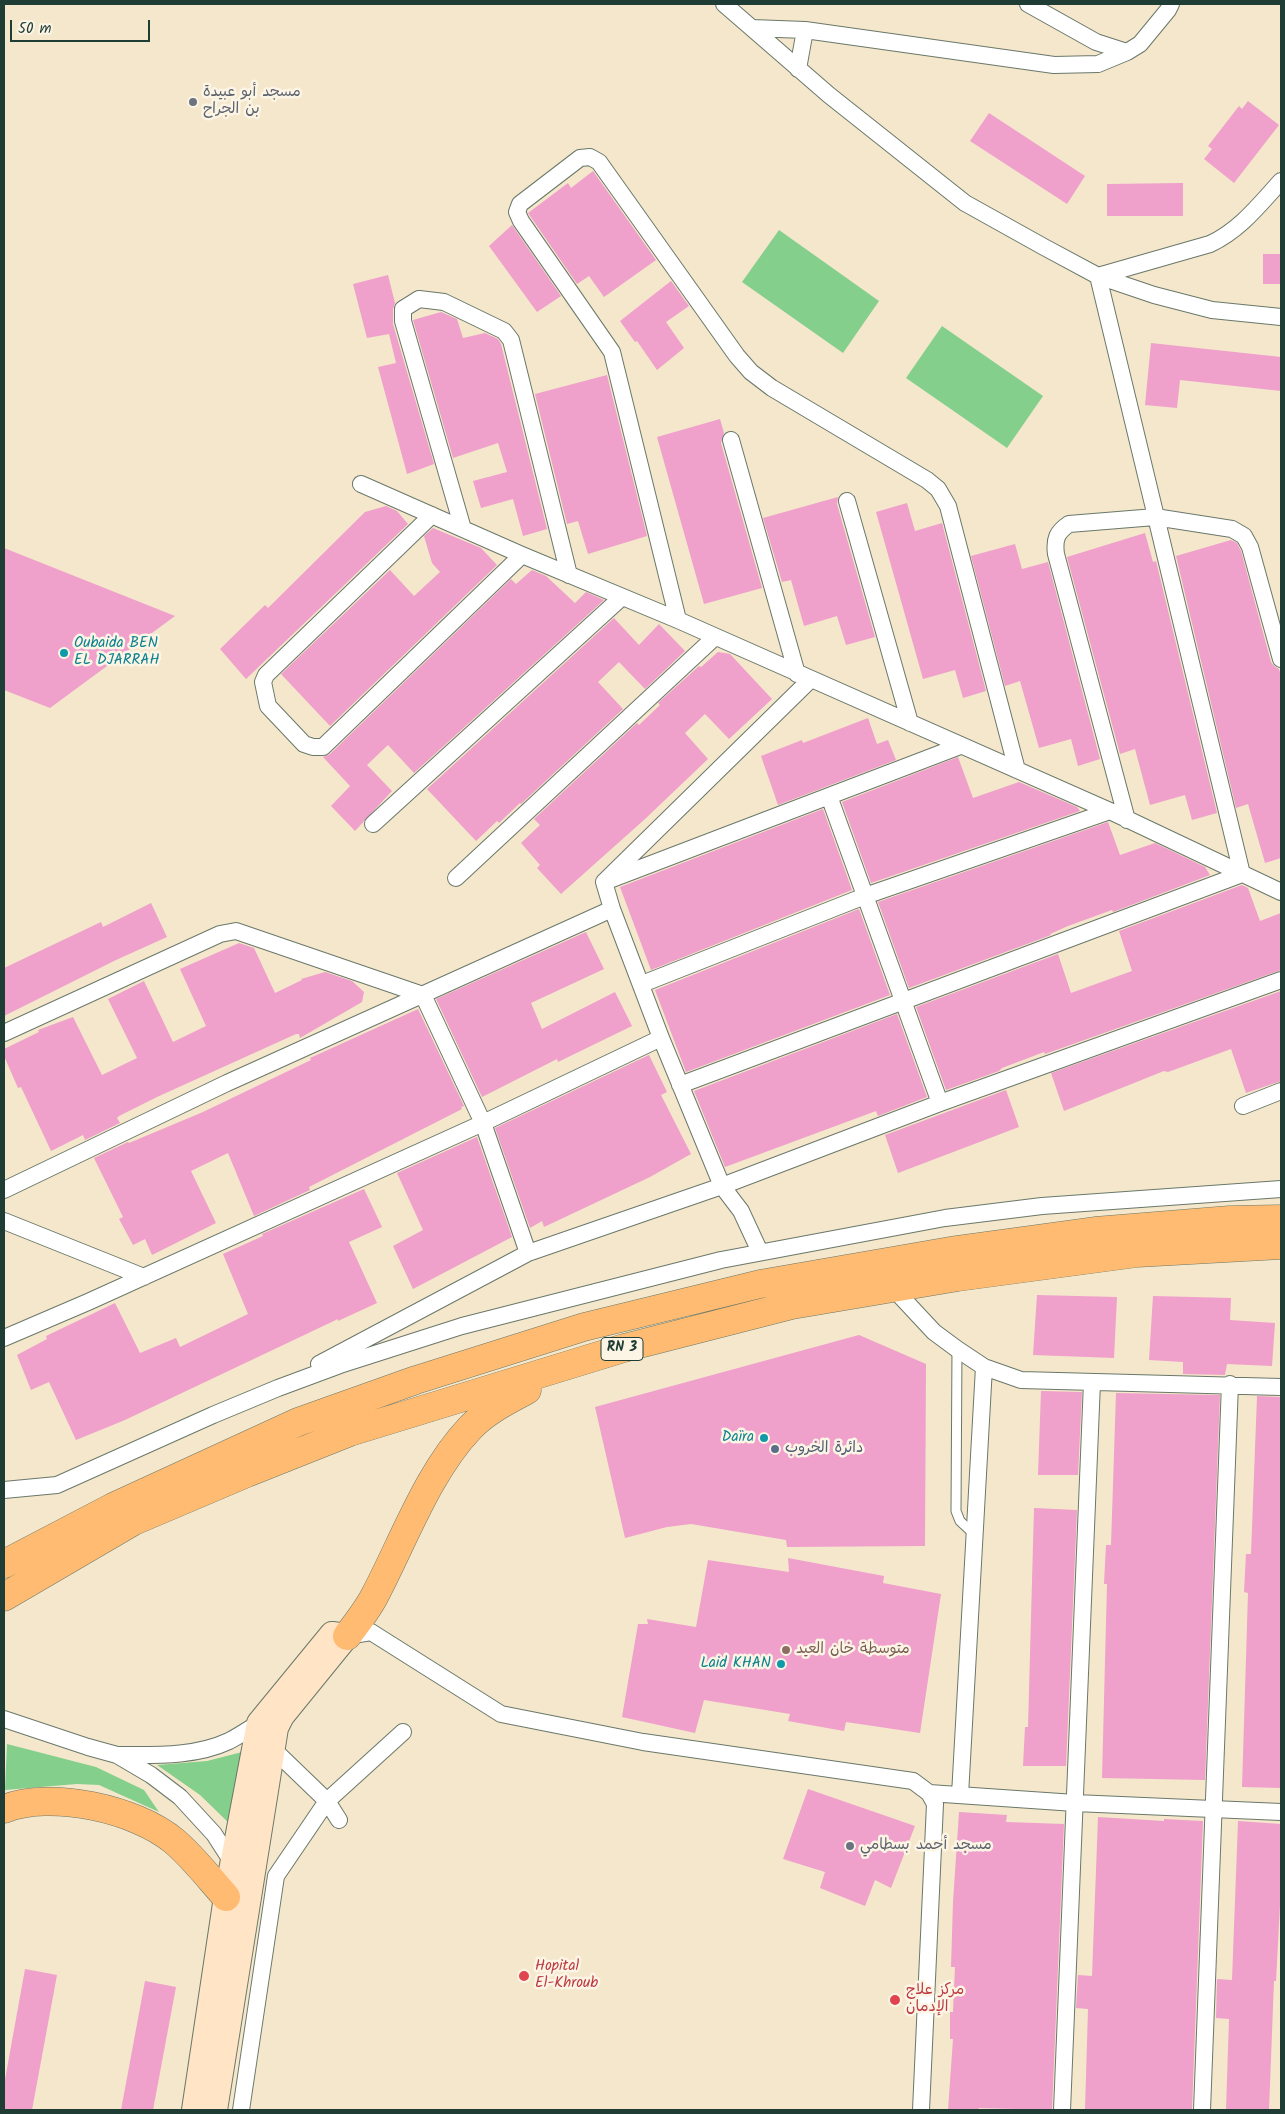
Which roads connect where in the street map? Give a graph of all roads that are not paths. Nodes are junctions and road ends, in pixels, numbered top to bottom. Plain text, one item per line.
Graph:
1 (724, 4) edge
2 (1028, 4) edge
3 (1171, 4) edge
4 (752, 28) junction
5 (805, 30) junction
6 (1127, 52) junction
7 (798, 69) junction
8 (1281, 181) edge
9 (1098, 276) junction
10 (1281, 317) edge
11 (731, 440) dead end
12 (361, 484) dead end
13 (847, 501) dead end
14 (432, 515) junction
15 (1156, 517) junction
16 (463, 529) junction
17 (522, 555) junction
18 (568, 575) junction
19 (622, 597) junction
20 (678, 620) junction
21 (715, 637) junction
22 (1281, 659) edge
23 (803, 677) junction
24 (910, 723) junction
25 (960, 746) junction
26 (1017, 770) junction
27 (829, 796) junction
28 (1110, 811) junction
29 (1128, 820) junction
30 (373, 824) dead end
31 (1242, 874) junction
32 (456, 878) dead end
33 (604, 882) junction
34 (1281, 892) edge
35 (864, 896) junction
36 (612, 910) junction
37 (1281, 980) edge
38 (642, 984) junction
39 (423, 995) junction
40 (904, 1000) junction
41 (4, 1033) edge
42 (661, 1038) junction
43 (680, 1085) junction
44 (1281, 1091) edge
45 (940, 1103) junction
46 (1243, 1106) dead end
47 (483, 1123) junction
48 (722, 1186) junction
49 (1281, 1189) edge
50 (4, 1190) edge
51 (1281, 1219) edge
52 (4, 1221) edge
53 (1281, 1245) edge
54 (760, 1252) junction
55 (528, 1253) junction
56 (144, 1276) junction
57 (893, 1288) junction
58 (4, 1338) edge
59 (958, 1349) junction
60 (579, 1362) junction
61 (984, 1368) junction
62 (1092, 1382) junction
63 (1230, 1384) junction
64 (1281, 1387) edge
65 (278, 1388) junction
66 (5, 1486) edge
67 (975, 1535) junction
68 (4, 1564) edge
69 (4, 1597) edge
70 (359, 1634) junction
71 (4, 1718) edge
72 (403, 1732) dead end
73 (262, 1737) junction
74 (117, 1755) junction
75 (929, 1793) junction
76 (960, 1795) junction
77 (327, 1801) junction
78 (1076, 1803) junction
79 (1213, 1809) junction
80 (4, 1810) edge
81 (1281, 1812) edge
82 (339, 1820) dead end
83 (243, 1867) junction
84 (226, 1897) junction
85 (194, 2110) edge
86 (215, 2110) edge
87 (241, 2110) edge
88 (921, 2110) edge
89 (1062, 2110) edge
90 (1202, 2110) edge

1 - 4 street
2 - 6 street
3 - 6 street
4 - 5 street
4 - 7 street
5 - 6 street
5 - 7 street
7 - 9 street
8 - 9 street
9 - 10 street
9 - 15 street
11 - 23 street
12 - 14 street
13 - 24 street
14 - 16 street
14 - 17 street
15 - 22 street
15 - 29 street
15 - 31 street
16 - 17 street
16 - 18 street
17 - 18 street
18 - 19 street
19 - 20 street
19 - 30 street
20 - 21 street
20 - 26 street
21 - 23 street
21 - 32 street
23 - 24 street
23 - 33 street
24 - 25 street
25 - 26 street
25 - 27 street
26 - 28 street
27 - 33 street
27 - 35 street
28 - 29 street
28 - 35 street
29 - 31 street
31 - 34 street
31 - 40 street
33 - 36 street
35 - 38 street
35 - 40 street
36 - 38 street
36 - 39 street
37 - 45 street
38 - 42 street
39 - 41 street
39 - 47 street
39 - 50 street
40 - 43 street
40 - 45 street
42 - 43 street
42 - 47 street
43 - 48 street
44 - 46 street
45 - 48 street
47 - 55 street
47 - 56 street
48 - 54 street
48 - 55 street
49 - 54 street
51 - 68 highway, RN 3
52 - 56 street
53 - 57 highway, RN 3
54 - 65 street
55 - 65 street
56 - 58 street
57 - 59 street
57 - 60 highway, RN 3
59 - 61 street
59 - 67 lane
60 - 69 highway, RN 3
60 - 70 highway
61 - 62 street
61 - 67 street
62 - 63 street
62 - 78 street
63 - 64 street
63 - 79 street
65 - 66 street
67 - 76 street
70 - 73 main road
70 - 75 street
71 - 74 street
72 - 77 street
73 - 74 street
73 - 77 street
73 - 83 main road
74 - 83 street
75 - 76 street
75 - 88 street
76 - 78 street
77 - 82 street
77 - 87 street
78 - 79 street
78 - 89 street
79 - 81 street
79 - 90 street
80 - 84 highway
83 - 84 main road
83 - 86 main road
84 - 85 main road

